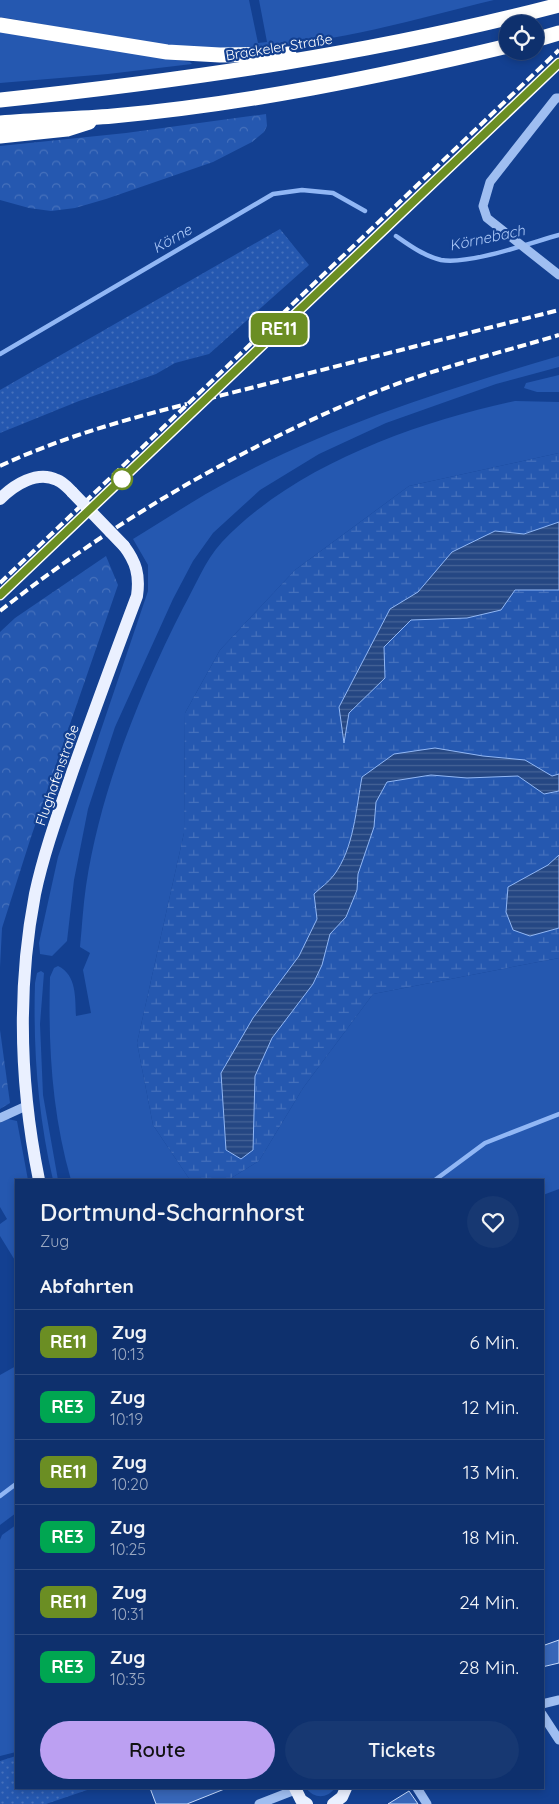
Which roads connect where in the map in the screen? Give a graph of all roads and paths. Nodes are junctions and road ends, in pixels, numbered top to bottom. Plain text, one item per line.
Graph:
1 (559, 5) edge
2 (0, 24) edge
3 (559, 33) edge
4 (544, 37) edge
5 (499, 48) edge
6 (356, 51) junction
7 (559, 98) edge
8 (0, 100) edge
9 (112, 116) junction
10 (0, 123) edge
11 (0, 136) edge
12 (559, 275) edge
13 (0, 499) edge
14 (26, 1106) junction
15 (0, 1118) edge
16 (39, 1179) edge
17 (559, 1700) edge
18 (544, 1704) edge
19 (544, 1717) edge
20 (559, 1740) edge
21 (295, 1789) edge
22 (346, 1789) edge
23 (418, 1789) edge
24 (259, 1804) edge
25 (307, 1804) edge
26 (333, 1804) edge
27 (427, 1804) edge

1 - 6 highway, Brackeler Straße
2 - 6 highway
3 - 4 highway
5 - 9 highway
6 - 8 highway, Brackeler Straße
7 - 12 street
9 - 10 highway
9 - 11 highway
13 - 14 main road, Flughafenstraße, bridge
14 - 15 street
14 - 16 main road, Flughafenstraße
17 - 18 street
19 - 20 street
21 - 24 street
21 - 25 main road
22 - 26 main road
23 - 27 street

